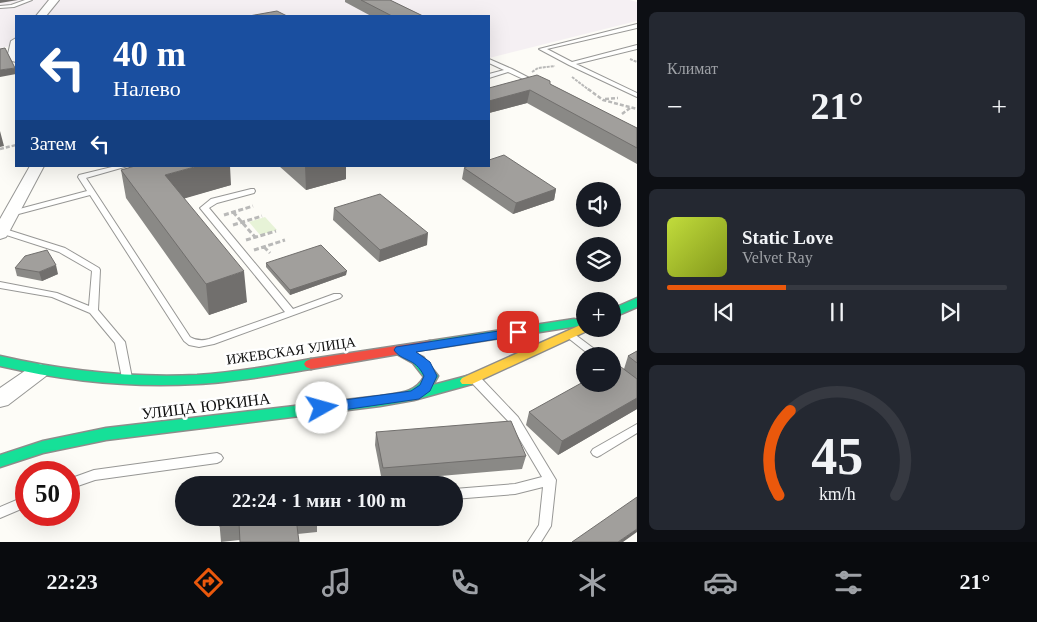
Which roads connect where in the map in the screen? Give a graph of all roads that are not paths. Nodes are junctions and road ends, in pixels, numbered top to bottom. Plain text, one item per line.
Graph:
1 (30, 0) edge
2 (54, 0) edge
3 (0, 7) edge
4 (42, 15) edge
5 (637, 26) edge
6 (15, 45) edge
7 (637, 47) edge
8 (15, 57) edge
9 (490, 61) edge
10 (571, 64) junction
11 (510, 70) junction
12 (490, 76) edge
13 (544, 87) edge
14 (637, 95) edge
15 (36, 167) edge
16 (121, 167) edge
17 (251, 191) dead end
18 (92, 192) junction
19 (11, 214) junction
20 (1, 233) edge
21 (0, 285) edge
22 (337, 296) dead end
23 (637, 302) edge
24 (621, 310) edge
25 (93, 311) junction
26 (291, 313) junction
27 (576, 323) edge
28 (576, 332) edge
29 (570, 335) junction
30 (586, 347) edge
31 (400, 350) junction
32 (0, 361) edge
33 (39, 371) junction
34 (475, 379) junction
35 (127, 380) junction
36 (414, 395) junction
37 (0, 399) edge
38 (637, 428) edge
39 (597, 452) dead end
40 (217, 458) dead end
41 (0, 461) edge
42 (80, 480) edge
43 (550, 480) junction
44 (463, 493) edge
45 (15, 506) edge
46 (0, 513) edge
47 (534, 542) edge

1 - 3 lane
2 - 4 street
5 - 10 lane
6 - 8 street
7 - 10 lane
9 - 11 lane
10 - 14 lane
11 - 12 lane
11 - 13 lane
15 - 19 street
16 - 18 lane
17 - 26 lane
18 - 19 lane
18 - 26 lane
19 - 20 street
20 - 25 lane
21 - 25 lane
22 - 26 lane
23 - 24 street
25 - 35 lane
27 - 31 street, ИЖЕВСКАЯ УЛИЦА
28 - 29 street, УЛИЦА ЮРКИНА
29 - 30 lane
29 - 34 street, УЛИЦА ЮРКИНА
31 - 35 street, ИЖЕВСКАЯ УЛИЦА
31 - 36 street
32 - 33 street, ИЖЕВСКАЯ УЛИЦА
33 - 35 street, ИЖЕВСКАЯ УЛИЦА
33 - 37 street
34 - 36 street, УЛИЦА ЮРКИНА
34 - 43 lane
36 - 41 street, УЛИЦА ЮРКИНА
38 - 39 lane
40 - 42 lane
43 - 44 lane
43 - 47 lane
45 - 46 lane

